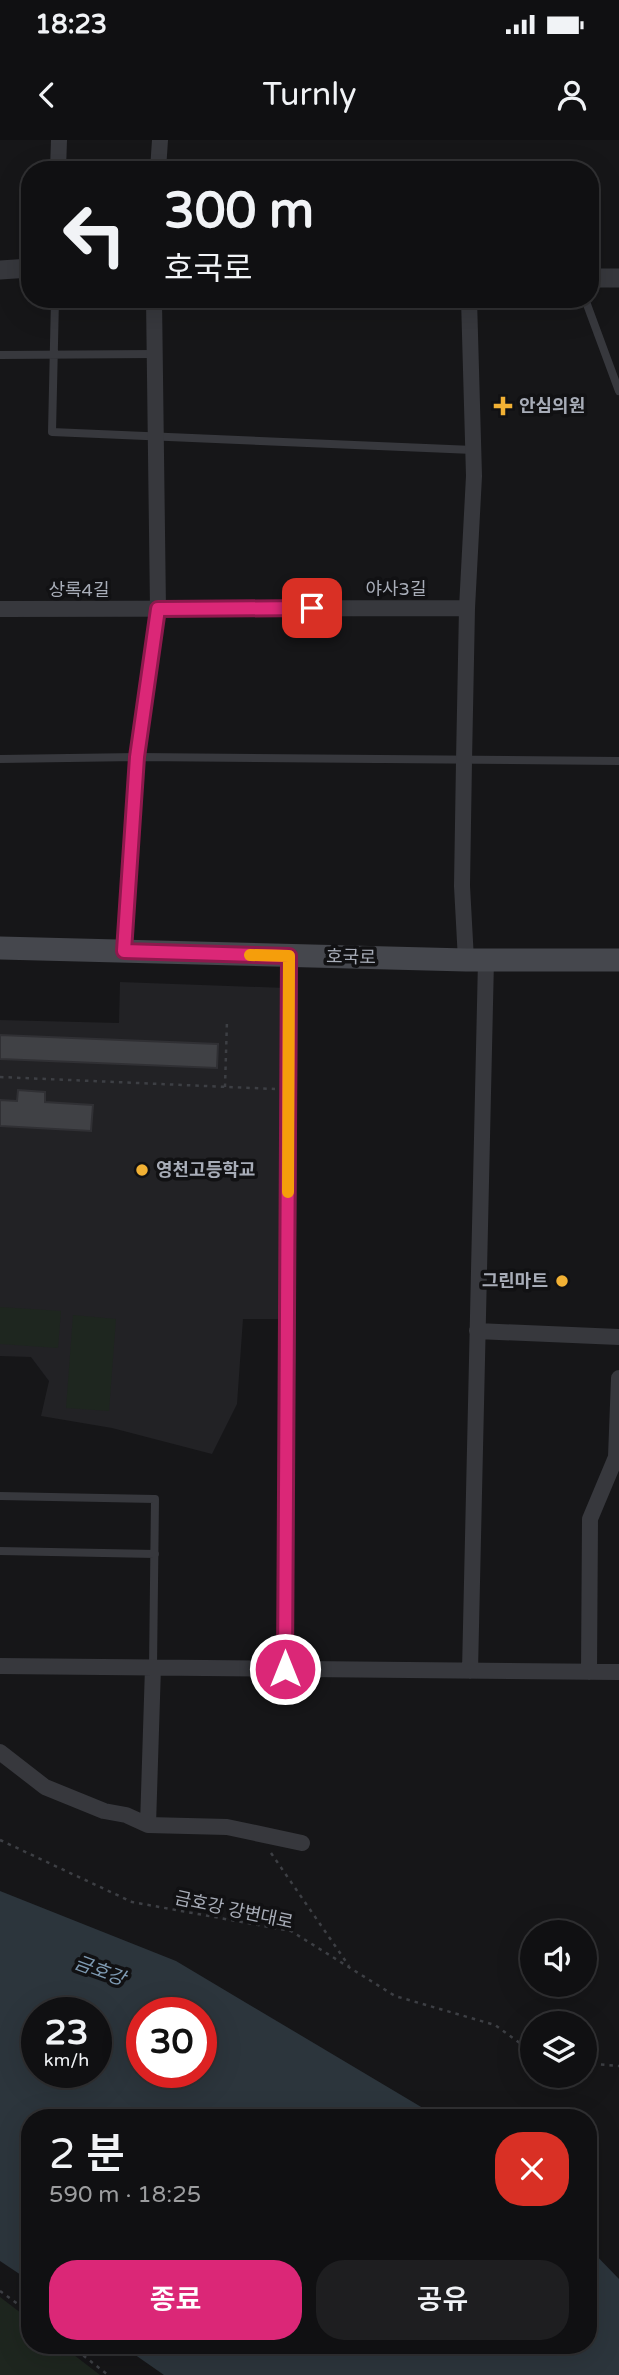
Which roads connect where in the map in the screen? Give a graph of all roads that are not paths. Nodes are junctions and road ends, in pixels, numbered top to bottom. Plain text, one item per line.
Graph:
1 (59, 140) edge
2 (160, 140) edge
3 (58, 161) edge
4 (159, 161) edge
5 (21, 269) edge
6 (0, 270) edge
7 (599, 278) edge
8 (619, 278) edge
9 (55, 308) edge
10 (154, 308) edge
11 (469, 308) edge
12 (588, 308) edge
13 (154, 354) junction
14 (0, 355) edge
15 (54, 355) junction
16 (619, 391) edge
17 (156, 435) junction
18 (473, 450) junction
19 (467, 608) junction
20 (158, 609) junction
21 (0, 610) edge
22 (137, 757) junction
23 (0, 759) edge
24 (464, 761) junction
25 (619, 761) edge
26 (0, 948) edge
27 (124, 951) junction
28 (289, 956) junction
29 (476, 960) junction
30 (619, 960) edge
31 (477, 1331) junction
32 (619, 1337) edge
33 (619, 1378) edge
34 (0, 1496) edge
35 (0, 1551) edge
36 (155, 1554) junction
37 (0, 1666) edge
38 (153, 1667) junction
39 (285, 1669) junction
40 (470, 1671) junction
41 (589, 1672) junction
42 (619, 1672) edge
43 (0, 1752) edge
44 (148, 1825) junction
45 (302, 1843) dead end

1 - 3 street
2 - 4 street
5 - 6 street
7 - 8 street
9 - 15 lane
10 - 13 street
11 - 18 street
12 - 16 lane
13 - 15 lane
13 - 17 street
14 - 15 lane
15 - 17 lane
17 - 18 lane
17 - 20 street
18 - 19 street
19 - 20 street, 야사3길
19 - 24 street
20 - 21 street, 상록4길
20 - 22 street
22 - 23 lane
22 - 24 lane
22 - 27 street
24 - 25 lane
24 - 29 street
26 - 27 main road, 호국로
27 - 28 main road, 호국로
28 - 29 main road, 호국로
28 - 39 street
29 - 30 main road, 호국로
29 - 31 street
31 - 32 street
31 - 40 street
33 - 41 street
34 - 36 lane
35 - 36 lane
36 - 38 lane
37 - 38 street
38 - 39 street
38 - 44 street
39 - 40 street
40 - 41 street
41 - 42 street
43 - 44 street
44 - 45 street

